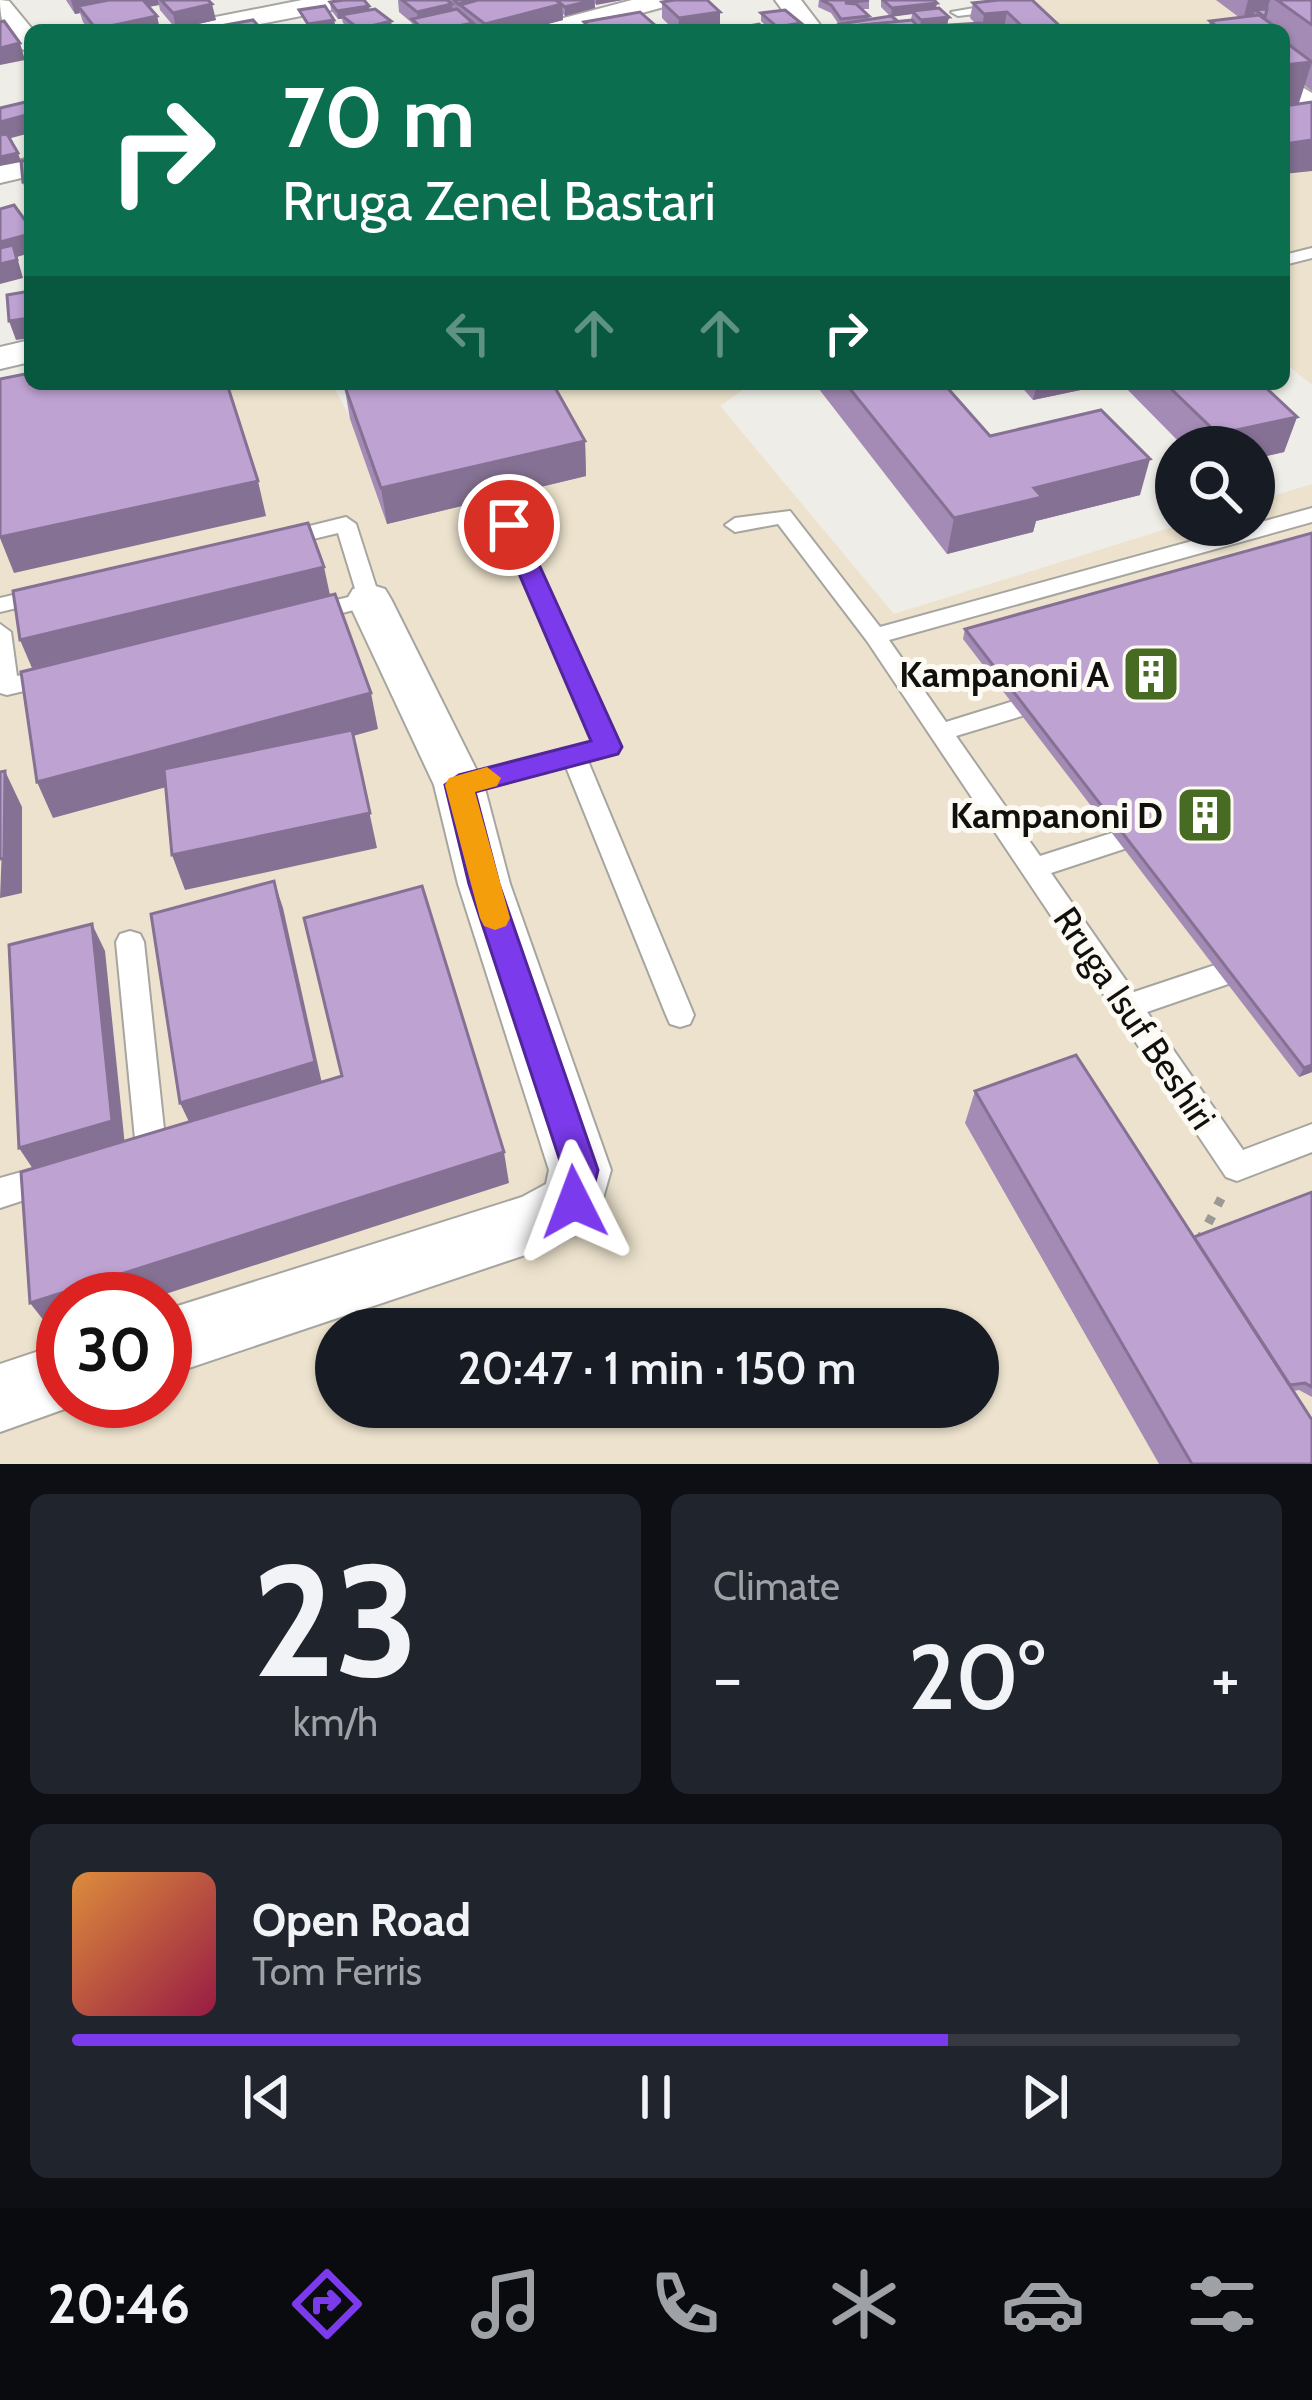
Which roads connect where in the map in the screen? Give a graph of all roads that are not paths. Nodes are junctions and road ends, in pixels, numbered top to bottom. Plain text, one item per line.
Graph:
1 (342, 0) edge
2 (662, 0) edge
3 (788, 0) edge
4 (279, 5) edge
5 (1013, 6) edge
6 (0, 7) edge
7 (958, 11) dead end
8 (211, 24) edge
9 (572, 24) edge
10 (807, 24) edge
11 (24, 57) edge
12 (1312, 515) edge
13 (509, 525) dead end
14 (734, 525) dead end
15 (254, 546) edge
16 (69, 589) edge
17 (369, 599) junction
18 (0, 605) edge
19 (285, 620) edge
20 (0, 632) edge
21 (875, 636) junction
22 (71, 672) edge
23 (1017, 709) edge
24 (940, 732) junction
25 (574, 756) junction
26 (459, 785) junction
27 (1118, 841) edge
28 (1033, 869) junction
29 (130, 942) dead end
30 (1220, 975) edge
31 (1128, 1006) junction
32 (680, 1015) dead end
33 (1312, 1138) edge
34 (0, 1192) edge
35 (192, 1333) edge
36 (36, 1386) edge
37 (0, 1397) edge

1 - 4 street
2 - 9 street
3 - 10 street
4 - 8 street
5 - 7 lane
6 - 11 street
12 - 21 lane
13 - 25 lane
14 - 21 lane, Rruga Isuf Beshiri
15 - 17 lane
16 - 18 lane
17 - 19 lane
17 - 26 street
20 - 22 lane
21 - 24 lane, Rruga Isuf Beshiri
23 - 24 lane
24 - 28 lane, Rruga Isuf Beshiri
25 - 26 lane
25 - 32 lane
26 - 35 street
27 - 28 lane, Rruga Isuf Beshiri
28 - 31 lane, Rruga Isuf Beshiri
29 - 34 lane
30 - 31 lane
31 - 33 lane, Rruga Isuf Beshiri
36 - 37 street

